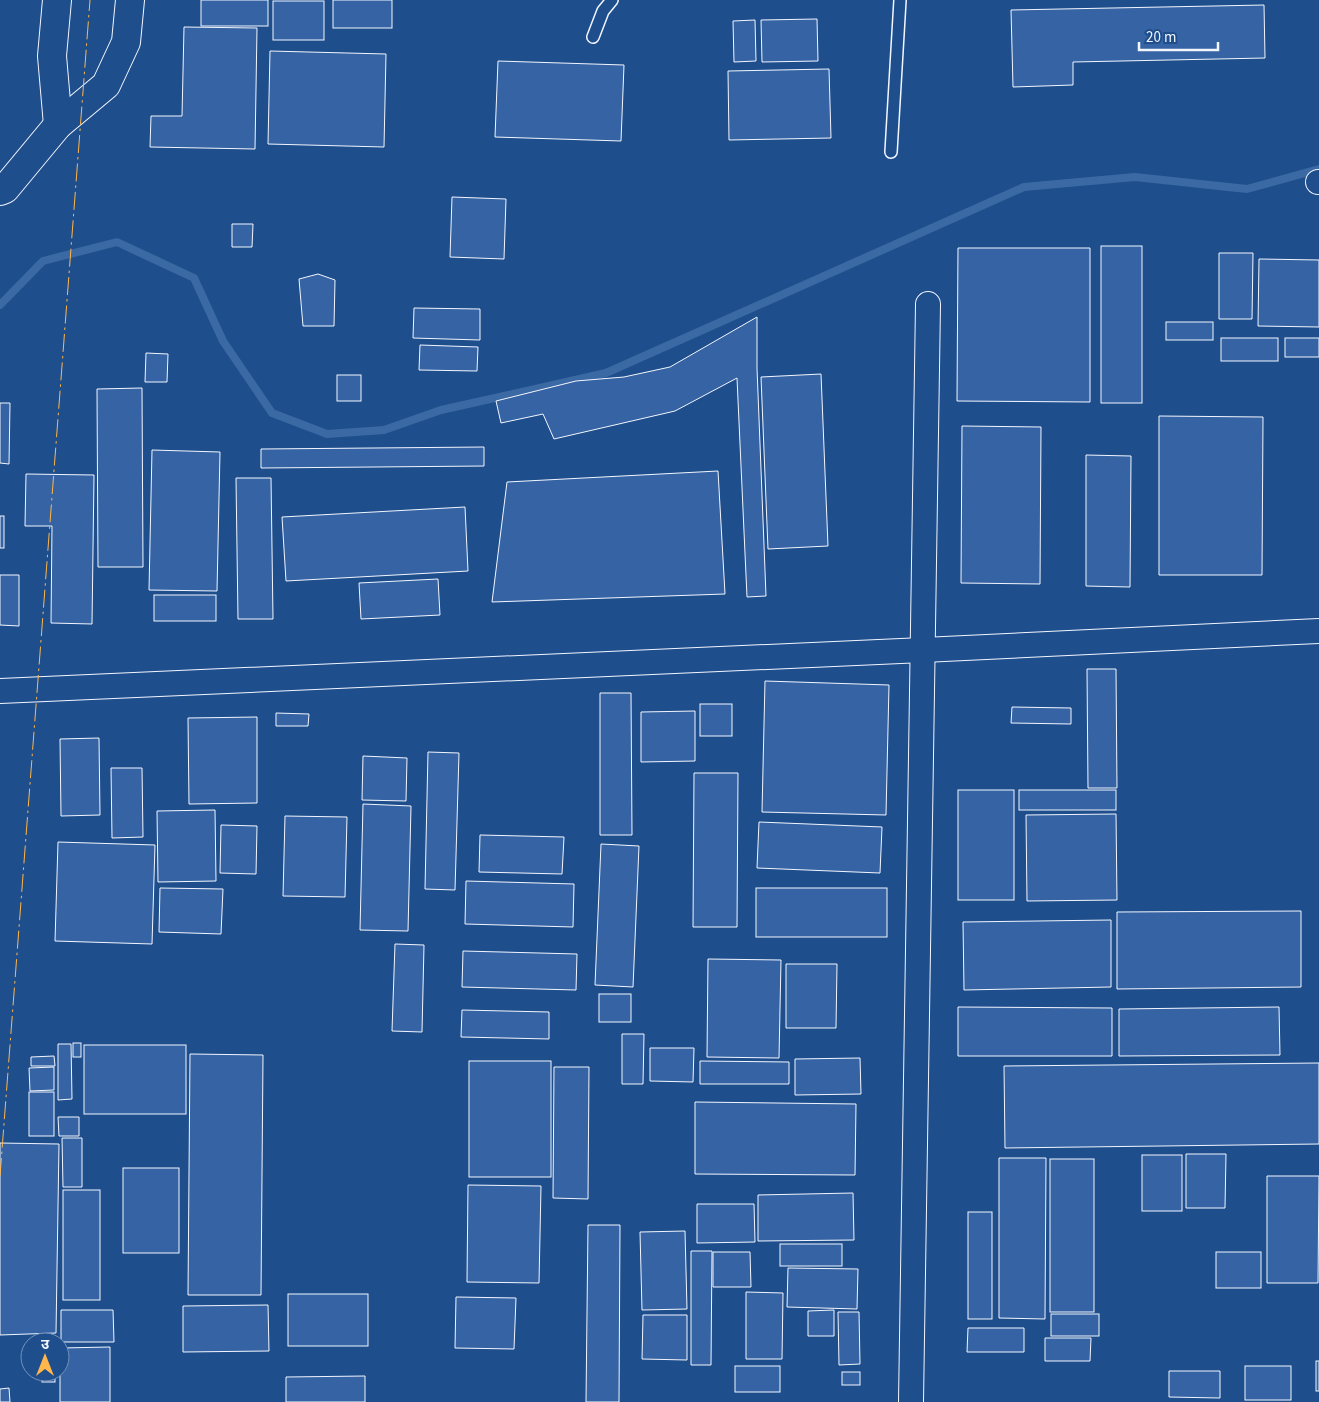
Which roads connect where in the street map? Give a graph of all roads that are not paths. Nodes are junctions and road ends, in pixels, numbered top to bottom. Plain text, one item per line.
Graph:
1 (57, 0) edge
2 (130, 0) edge
3 (612, 0) edge
4 (900, 0) edge
5 (593, 37) dead end
6 (58, 125) junction
7 (891, 152) dead end
8 (0, 191) edge
9 (928, 304) dead end
10 (1319, 631) edge
11 (923, 650) junction
12 (0, 691) edge
13 (911, 1402) edge

1 - 6 street
2 - 6 street
3 - 5 lane
4 - 7 lane
6 - 8 street
9 - 11 street
10 - 11 street
11 - 12 street
11 - 13 street

